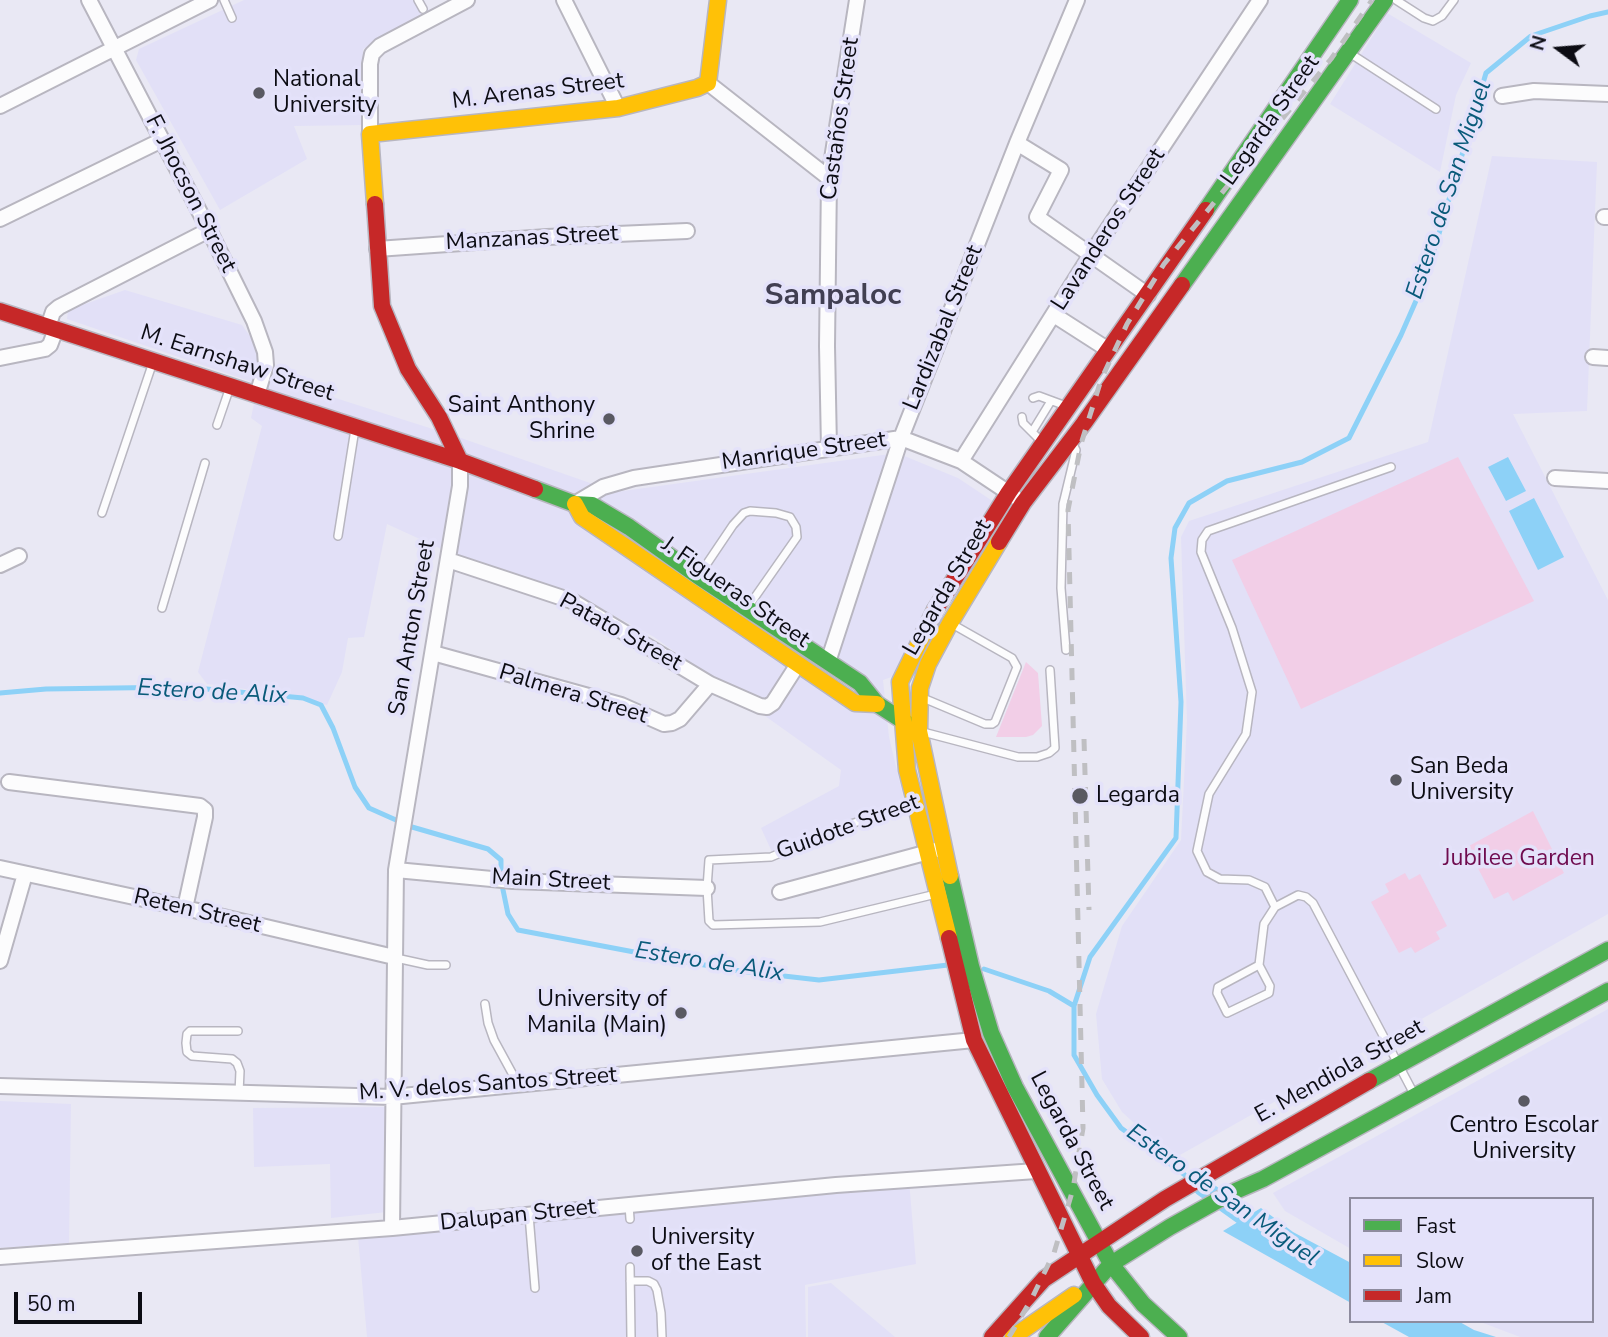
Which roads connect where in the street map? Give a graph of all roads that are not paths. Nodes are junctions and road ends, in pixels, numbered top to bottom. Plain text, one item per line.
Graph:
1 (89, 0) edge
2 (210, 0) edge
3 (224, 0) edge
4 (418, 0) edge
5 (467, 0) edge
6 (564, 0) edge
7 (718, 0) edge
8 (857, 0) edge
9 (1077, 0) edge
10 (1260, 0) edge
11 (1350, 0) edge
12 (1385, 0) edge
13 (1396, 0) edge
14 (1454, 0) edge
15 (423, 9) dead end
16 (232, 18) dead end
17 (113, 48) junction
18 (1348, 51) junction
19 (708, 83) junction
20 (1608, 94) edge
21 (1502, 96) dead end
22 (0, 106) edge
23 (618, 108) junction
24 (1436, 109) dead end
25 (370, 134) junction
26 (162, 139) junction
27 (1017, 143) junction
28 (829, 178) junction
29 (0, 219) edge
30 (209, 230) junction
31 (687, 231) dead end
32 (377, 249) junction
33 (1090, 256) junction
34 (1148, 295) junction
35 (0, 311) edge
36 (1054, 315) junction
37 (52, 328) junction
38 (1107, 349) junction
39 (0, 358) edge
40 (154, 360) junction
41 (230, 386) junction
42 (257, 395) junction
43 (1033, 398) dead end
44 (1051, 401) junction
45 (1069, 407) junction
46 (1089, 416) junction
47 (1022, 417) dead end
48 (217, 425) dead end
49 (355, 426) junction
50 (1032, 432) junction
51 (901, 438) junction
52 (1069, 443) junction
53 (1044, 444) junction
54 (829, 448) junction
55 (1057, 457) junction
56 (460, 461) junction
57 (961, 461) junction
58 (205, 463) dead end
59 (1391, 467) dead end
60 (1555, 478) dead end
61 (1608, 481) edge
62 (1009, 492) junction
63 (1023, 503) junction
64 (575, 504) junction
65 (102, 513) dead end
66 (338, 536) dead end
67 (19, 556) dead end
68 (448, 560) junction
69 (0, 565) edge
70 (698, 576) junction
71 (162, 608) dead end
72 (748, 608) junction
73 (933, 613) junction
74 (738, 623) junction
75 (950, 623) junction
76 (1066, 650) dead end
77 (433, 653) junction
78 (828, 662) junction
79 (798, 664) junction
80 (1050, 670) dead end
81 (710, 684) junction
82 (899, 690) junction
83 (919, 697) junction
84 (877, 704) junction
85 (902, 720) junction
86 (919, 730) junction
87 (9, 782) dead end
88 (932, 797) junction
89 (916, 803) junction
90 (944, 848) junction
91 (927, 852) junction
92 (0, 868) edge
93 (396, 870) junction
94 (25, 874) junction
95 (707, 888) junction
96 (780, 892) dead end
97 (944, 892) junction
98 (1275, 907) junction
99 (185, 908) junction
100 (1608, 950) edge
101 (394, 957) junction
102 (0, 961) edge
103 (446, 965) dead end
104 (1259, 965) junction
105 (1608, 991) edge
106 (485, 1004) dead end
107 (239, 1031) dead end
108 (974, 1041) junction
109 (1399, 1065) junction
110 (519, 1085) junction
111 (0, 1086) edge
112 (239, 1093) junction
113 (1415, 1095) junction
114 (393, 1097) junction
115 (1036, 1171) junction
116 (529, 1215) junction
117 (392, 1228) junction
118 (1099, 1241) junction
119 (1080, 1254) junction
120 (0, 1256) edge
121 (1111, 1264) junction
122 (630, 1267) dead end
123 (630, 1281) junction
124 (1093, 1283) junction
125 (535, 1288) dead end
126 (631, 1337) edge
127 (662, 1337) edge
128 (992, 1337) edge
129 (1013, 1337) edge
130 (1047, 1337) edge
131 (1141, 1337) edge
132 (1179, 1337) edge

1 - 17 street, F. Jhocson Street
2 - 17 street
3 - 16 lane
4 - 15 lane
5 - 25 street, San Anton Street
6 - 23 street
7 - 19 main road
8 - 28 street, Castaños Street
9 - 27 street, Lardizabal Street
10 - 33 street, Lavanderos Street
11 - 34 main road, Legarda Street
12 - 18 main road, Legarda Street
13 - 14 lane
17 - 22 street
17 - 26 street, F. Jhocson Street
18 - 24 lane
18 - 46 main road, Legarda Street
19 - 23 main road, M. Arenas Street
19 - 28 street
20 - 21 street
23 - 25 main road, M. Arenas Street
25 - 32 main road, San Anton Street
26 - 29 street
26 - 30 street, F. Jhocson Street
27 - 33 street
27 - 51 street, Lardizabal Street
28 - 54 street, Castaños Street
30 - 37 street
30 - 42 street, F. Jhocson Street
31 - 32 street, Manzanas Street
32 - 56 main road, San Anton Street
33 - 34 street
33 - 36 street, Lavanderos Street
34 - 38 main road, Legarda Street
35 - 37 main road, M. Earnshaw Street
36 - 38 street
36 - 57 street, Lavanderos Street
37 - 39 street
37 - 40 main road, M. Earnshaw Street
38 - 45 main road, Legarda Street
40 - 41 main road, M. Earnshaw Street
40 - 65 lane
41 - 42 main road, M. Earnshaw Street
41 - 48 lane
42 - 49 main road, M. Earnshaw Street
43 - 44 lane
44 - 45 lane
44 - 50 lane
45 - 46 lane
45 - 53 main road, Legarda Street
46 - 52 main road, Legarda Street
47 - 50 lane
49 - 56 main road, M. Earnshaw Street
49 - 66 lane
50 - 53 lane
51 - 54 street, Manrique Street
51 - 57 street, Manrique Street
51 - 78 street, Lardizabal Street
52 - 55 main road, Legarda Street
52 - 76 lane
53 - 55 lane
53 - 62 main road, Legarda Street
54 - 64 street, Manrique Street
55 - 63 main road, Legarda Street
56 - 64 main road, J. Figueras Street
56 - 68 street, San Anton Street
57 - 62 street, Manrique Street
58 - 71 lane
59 - 98 lane
60 - 61 street
62 - 63 street, Manrique Street
62 - 73 main road, Legarda Street
63 - 75 main road, Legarda Street
64 - 70 main road, J. Figueras Street
64 - 74 main road, J. Figueras Street
67 - 69 street
68 - 77 street, San Anton Street
68 - 81 street, Patato Street
70 - 72 main road, J. Figueras Street
70 - 72 lane
72 - 74 main road
72 - 78 main road, J. Figueras Street
73 - 75 lane
73 - 82 main road, Legarda Street
74 - 79 main road, J. Figueras Street
75 - 83 main road, Legarda Street
75 - 83 lane
77 - 81 street, Palmera Street
77 - 93 street, San Anton Street
78 - 84 main road, J. Figueras Street
79 - 81 street
79 - 84 main road, J. Figueras Street
80 - 86 lane
82 - 83 lane
82 - 85 main road, Legarda Street
83 - 86 main road, Legarda Street
84 - 85 main road, J. Figueras Street
85 - 86 main road, J. Figueras Street
85 - 89 main road, Legarda Street
86 - 88 main road, Legarda Street
87 - 99 street
88 - 89 lane, Guidote Street
88 - 90 main road, Legarda Street
89 - 91 main road, Legarda Street
89 - 95 lane, Guidote Street
90 - 91 street
90 - 97 main road, Legarda Street
91 - 96 street
91 - 97 main road, Legarda Street
92 - 94 street, Reten Street
93 - 95 street, Main Street
93 - 101 street, San Anton Street
94 - 99 street, Reten Street
94 - 102 street
95 - 97 lane
97 - 108 main road, Legarda Street
97 - 118 main road, Legarda Street
98 - 104 lane
98 - 109 lane
99 - 101 street, Reten Street
100 - 109 main road, E. Mendiola Street
101 - 103 lane
101 - 114 street, San Anton Street
104 - 104 lane
105 - 113 main road
106 - 110 lane
107 - 112 lane
108 - 110 street, M. V. delos Santos Street
108 - 115 main road, Legarda Street
109 - 113 lane
109 - 118 main road, E. Mendiola Street
110 - 114 street, M. V. delos Santos Street
111 - 112 street, M. V. delos Santos Street
112 - 114 street, M. V. delos Santos Street
113 - 121 main road
114 - 117 street, San Anton Street
115 - 116 street, Dalupan Street
115 - 119 main road, Legarda Street
116 - 117 street, Dalupan Street
116 - 125 lane
117 - 120 street, Dalupan Street
118 - 119 main road, E. Mendiola Street
118 - 121 main road, Legarda Street
119 - 124 main road, Legarda Street
119 - 128 main road, E. Mendiola Street
121 - 124 main road
121 - 132 main road, Legarda Street
122 - 123 lane
123 - 126 lane
123 - 127 lane
124 - 129 main road
124 - 130 main road
124 - 131 main road, Legarda Street

